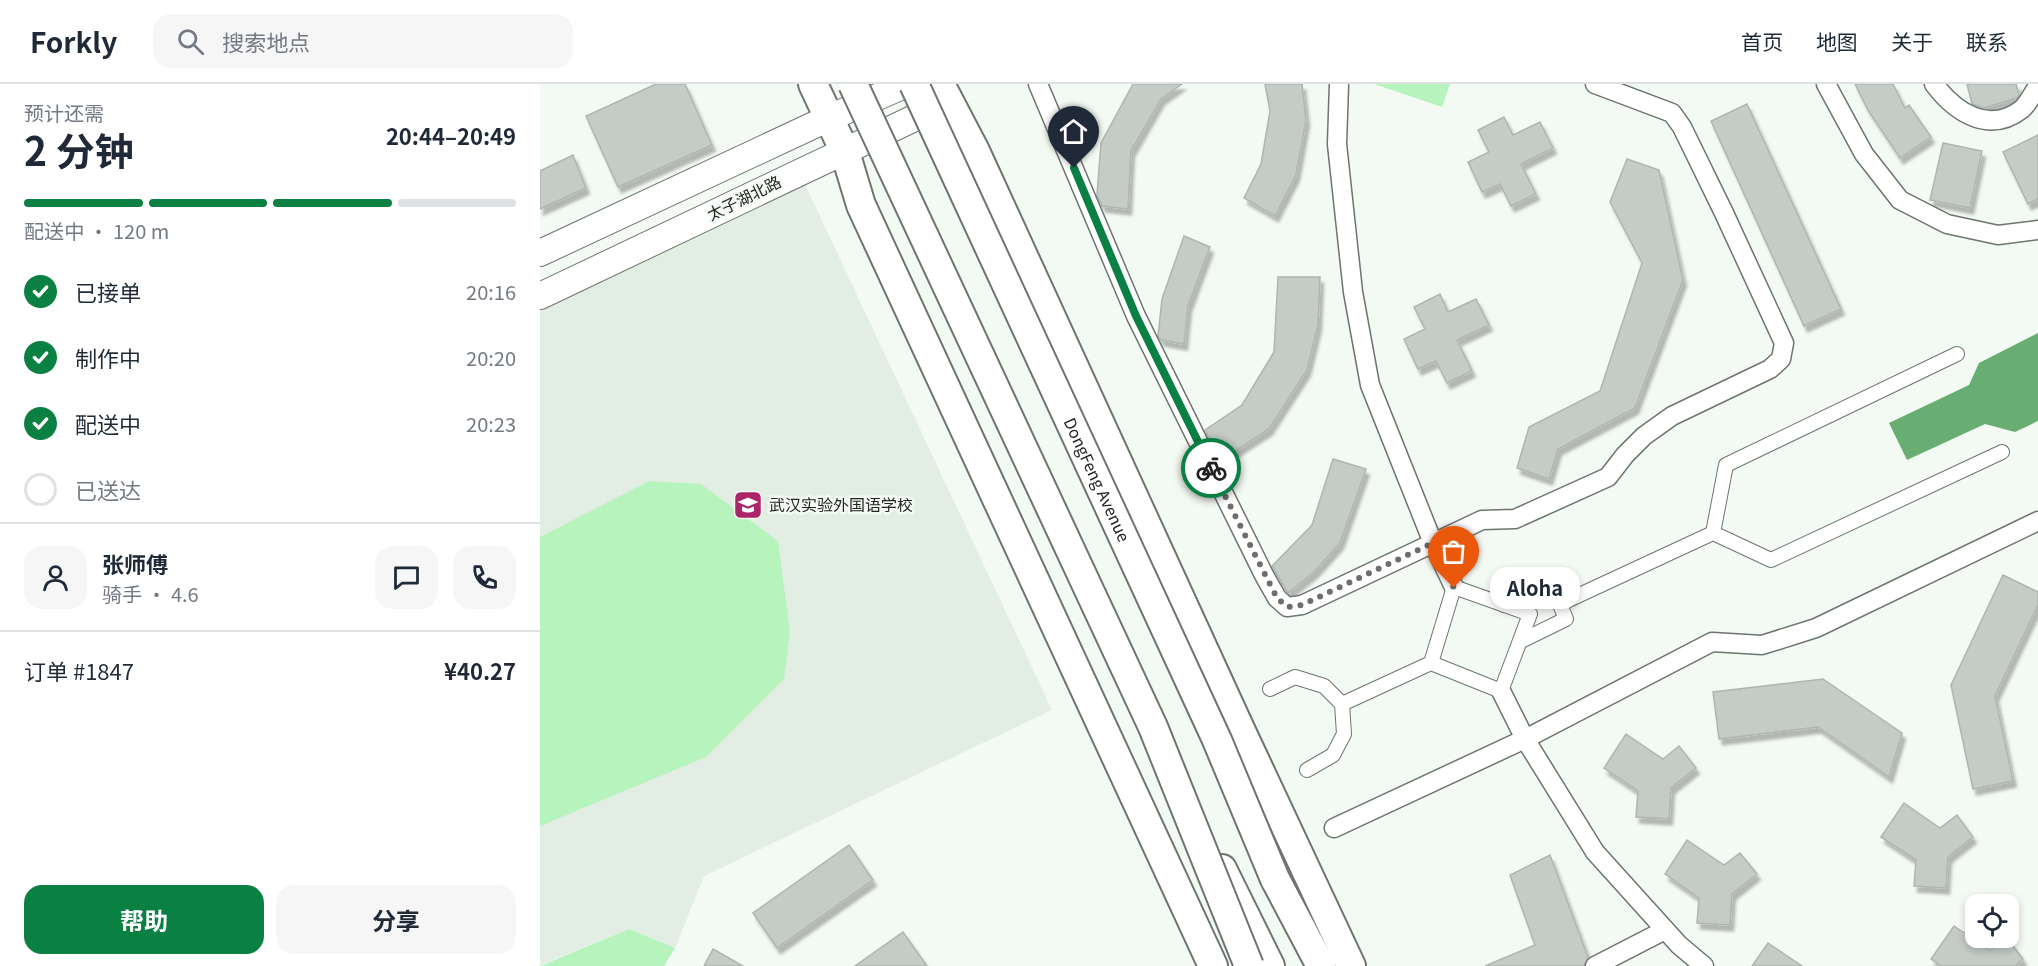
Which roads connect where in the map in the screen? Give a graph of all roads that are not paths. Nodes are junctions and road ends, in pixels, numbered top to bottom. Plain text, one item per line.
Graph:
1 (813, 84) edge
2 (853, 84) edge
3 (907, 84) edge
4 (914, 84) edge
5 (1038, 84) edge
6 (1339, 84) edge
7 (1595, 84) edge
8 (1826, 84) edge
9 (1934, 84) edge
10 (2038, 86) edge
11 (944, 93) edge
12 (829, 118) junction
13 (845, 152) junction
14 (2038, 230) edge
15 (540, 253) edge
16 (540, 296) edge
17 (1957, 354) dead end
18 (2002, 452) dead end
19 (2038, 521) edge
20 (1713, 533) junction
21 (1433, 543) junction
22 (1454, 588) junction
23 (1560, 604) junction
24 (1504, 605) junction
25 (1521, 641) junction
26 (1431, 663) junction
27 (1270, 689) dead end
28 (1502, 691) junction
29 (1342, 704) junction
30 (1153, 727) junction
31 (1525, 739) junction
32 (1307, 770) dead end
33 (1334, 828) dead end
34 (1275, 879) junction
35 (1665, 930) junction
36 (1213, 966) edge
37 (1249, 966) edge
38 (1270, 966) edge
39 (1316, 966) edge
40 (1321, 966) edge
41 (1352, 966) edge
42 (1595, 966) edge
43 (1704, 966) edge

1 - 12 main road
2 - 30 main road, bridge
3 - 12 main road
4 - 34 main road, DongFeng Avenue, bridge
5 - 21 street
6 - 21 street
7 - 21 street
8 - 14 street
9 - 10 street
11 - 13 main road, 太子湖北路
11 - 41 main road
12 - 13 main road
12 - 15 main road
13 - 16 main road, 太子湖北路
13 - 36 main road
17 - 20 street
18 - 20 street
19 - 31 street
20 - 23 street
21 - 22 street
22 - 24 street
22 - 26 street
23 - 24 street
23 - 25 street
24 - 25 street
25 - 28 street
26 - 28 street
26 - 29 street
27 - 29 street
28 - 31 street
29 - 32 street
30 - 37 main road, bridge
30 - 38 main road, bridge
31 - 33 street
31 - 35 street
34 - 39 main road
34 - 40 main road
35 - 42 street
35 - 43 street

